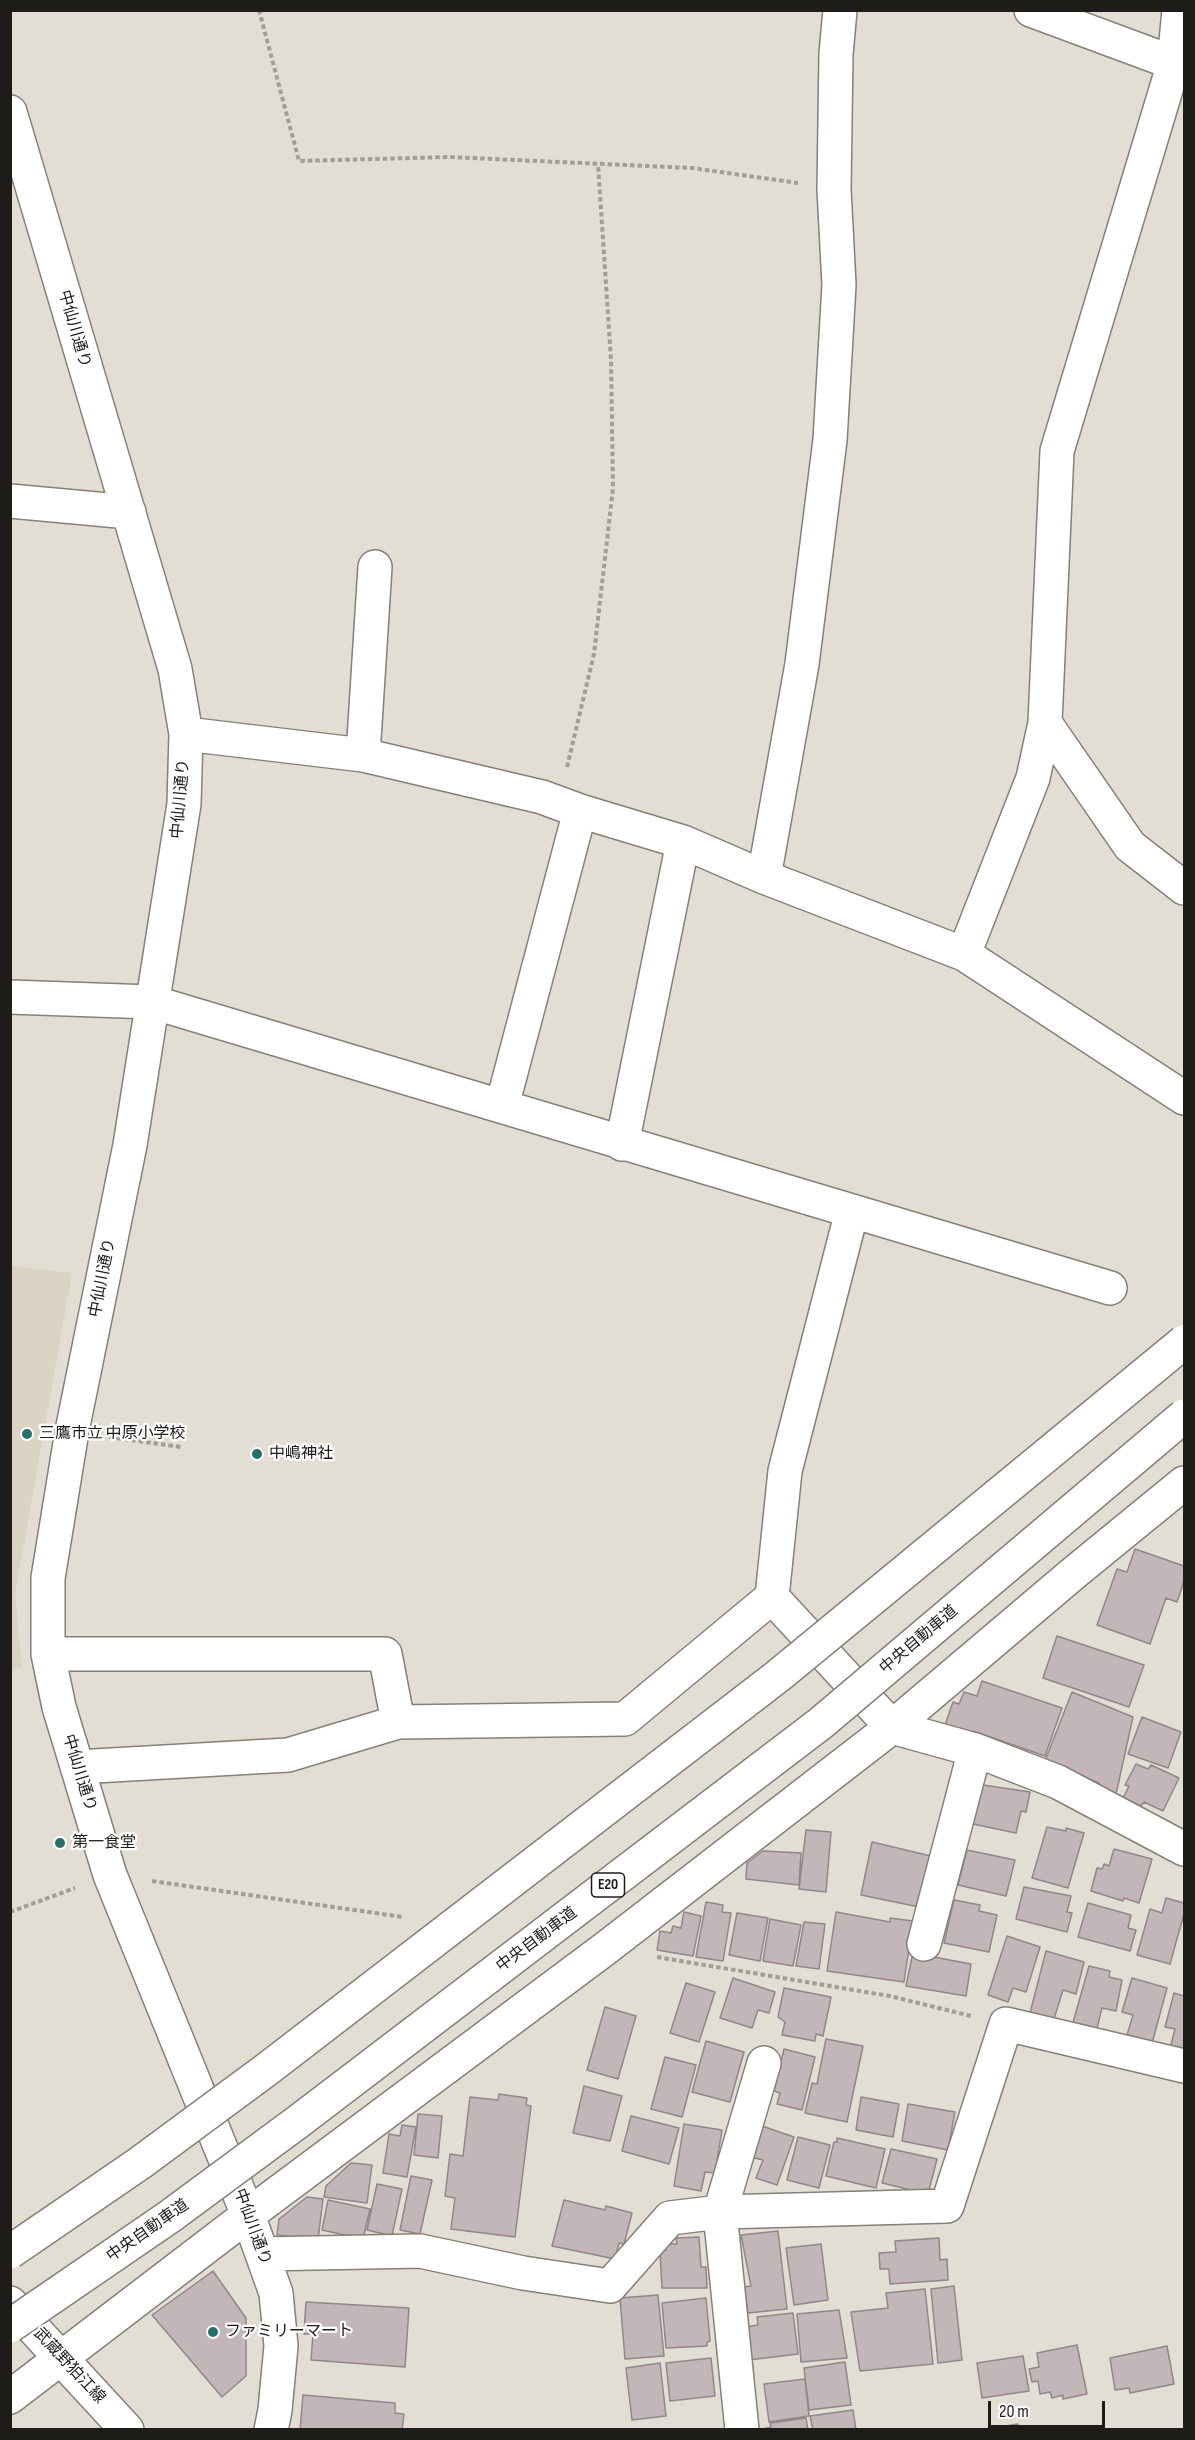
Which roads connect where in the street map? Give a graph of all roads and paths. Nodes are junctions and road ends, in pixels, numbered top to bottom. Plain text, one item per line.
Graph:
1 (259, 10) edge
2 (840, 10) edge
3 (1031, 10) edge
4 (1179, 10) edge
5 (1174, 63) junction
6 (10, 112) edge
7 (598, 164) junction
8 (834, 189) junction
9 (10, 501) edge
10 (129, 512) junction
11 (375, 567) dead end
12 (1045, 723) junction
13 (186, 734) junction
14 (363, 755) junction
15 (569, 807) junction
16 (683, 842) junction
17 (764, 877) junction
18 (1185, 888) edge
19 (963, 954) junction
20 (10, 997) edge
21 (152, 1002) junction
22 (1185, 1098) edge
23 (502, 1106) junction
24 (621, 1144) junction
25 (852, 1211) junction
26 (1110, 1288) dead end
27 (1185, 1342) edge
28 (1185, 1416) edge
29 (72, 1431) junction
30 (181, 1447) dead end
31 (1185, 1483) edge
32 (772, 1597) junction
33 (48, 1654) junction
34 (398, 1722) junction
35 (892, 1727) junction
36 (975, 1750) junction
37 (77, 1767) junction
38 (1185, 1849) edge
39 (110, 1875) junction
40 (10, 1912) edge
41 (924, 1944) dead end
42 (764, 2063) dead end
43 (1185, 2066) edge
44 (720, 2212) junction
45 (248, 2215) junction
46 (10, 2252) edge
47 (262, 2254) junction
48 (10, 2303) edge
49 (10, 2326) edge
50 (60, 2359) junction
51 (10, 2397) edge
52 (127, 2430) edge
53 (271, 2430) edge
54 (742, 2430) edge

1 - 7 path
2 - 8 main road
3 - 5 main road
4 - 5 main road
5 - 12 main road
6 - 10 main road, 中仙川通り
7 - 8 path
7 - 15 path
8 - 17 main road
9 - 10 main road
10 - 13 main road, 中仙川通り
11 - 14 main road
12 - 18 main road
12 - 19 main road
13 - 14 main road
13 - 21 main road, 中仙川通り
14 - 15 main road
15 - 16 main road
15 - 23 main road
16 - 17 main road
16 - 24 main road
17 - 19 main road
19 - 22 main road
20 - 21 main road
21 - 23 main road
21 - 29 main road, 中仙川通り
23 - 24 main road
24 - 25 main road
25 - 26 main road
25 - 32 main road
27 - 46 main road, bridge
28 - 49 main road, 中央自動車道 / E20, bridge
29 - 30 path
29 - 33 main road, 中仙川通り
31 - 35 main road
32 - 34 main road
32 - 35 main road
33 - 34 main road
33 - 37 main road, 中仙川通り
34 - 37 main road
35 - 36 main road
35 - 45 main road
36 - 38 main road
36 - 41 main road
37 - 39 main road, 中仙川通り
39 - 40 path
39 - 45 main road, 中仙川通り
42 - 44 main road
43 - 44 main road
44 - 47 main road
44 - 54 main road
45 - 47 main road, 中仙川通り
45 - 50 main road
47 - 53 main road, 中仙川通り
48 - 50 main road, 武蔵野狛江線
50 - 51 main road
50 - 52 main road, 武蔵野狛江線

